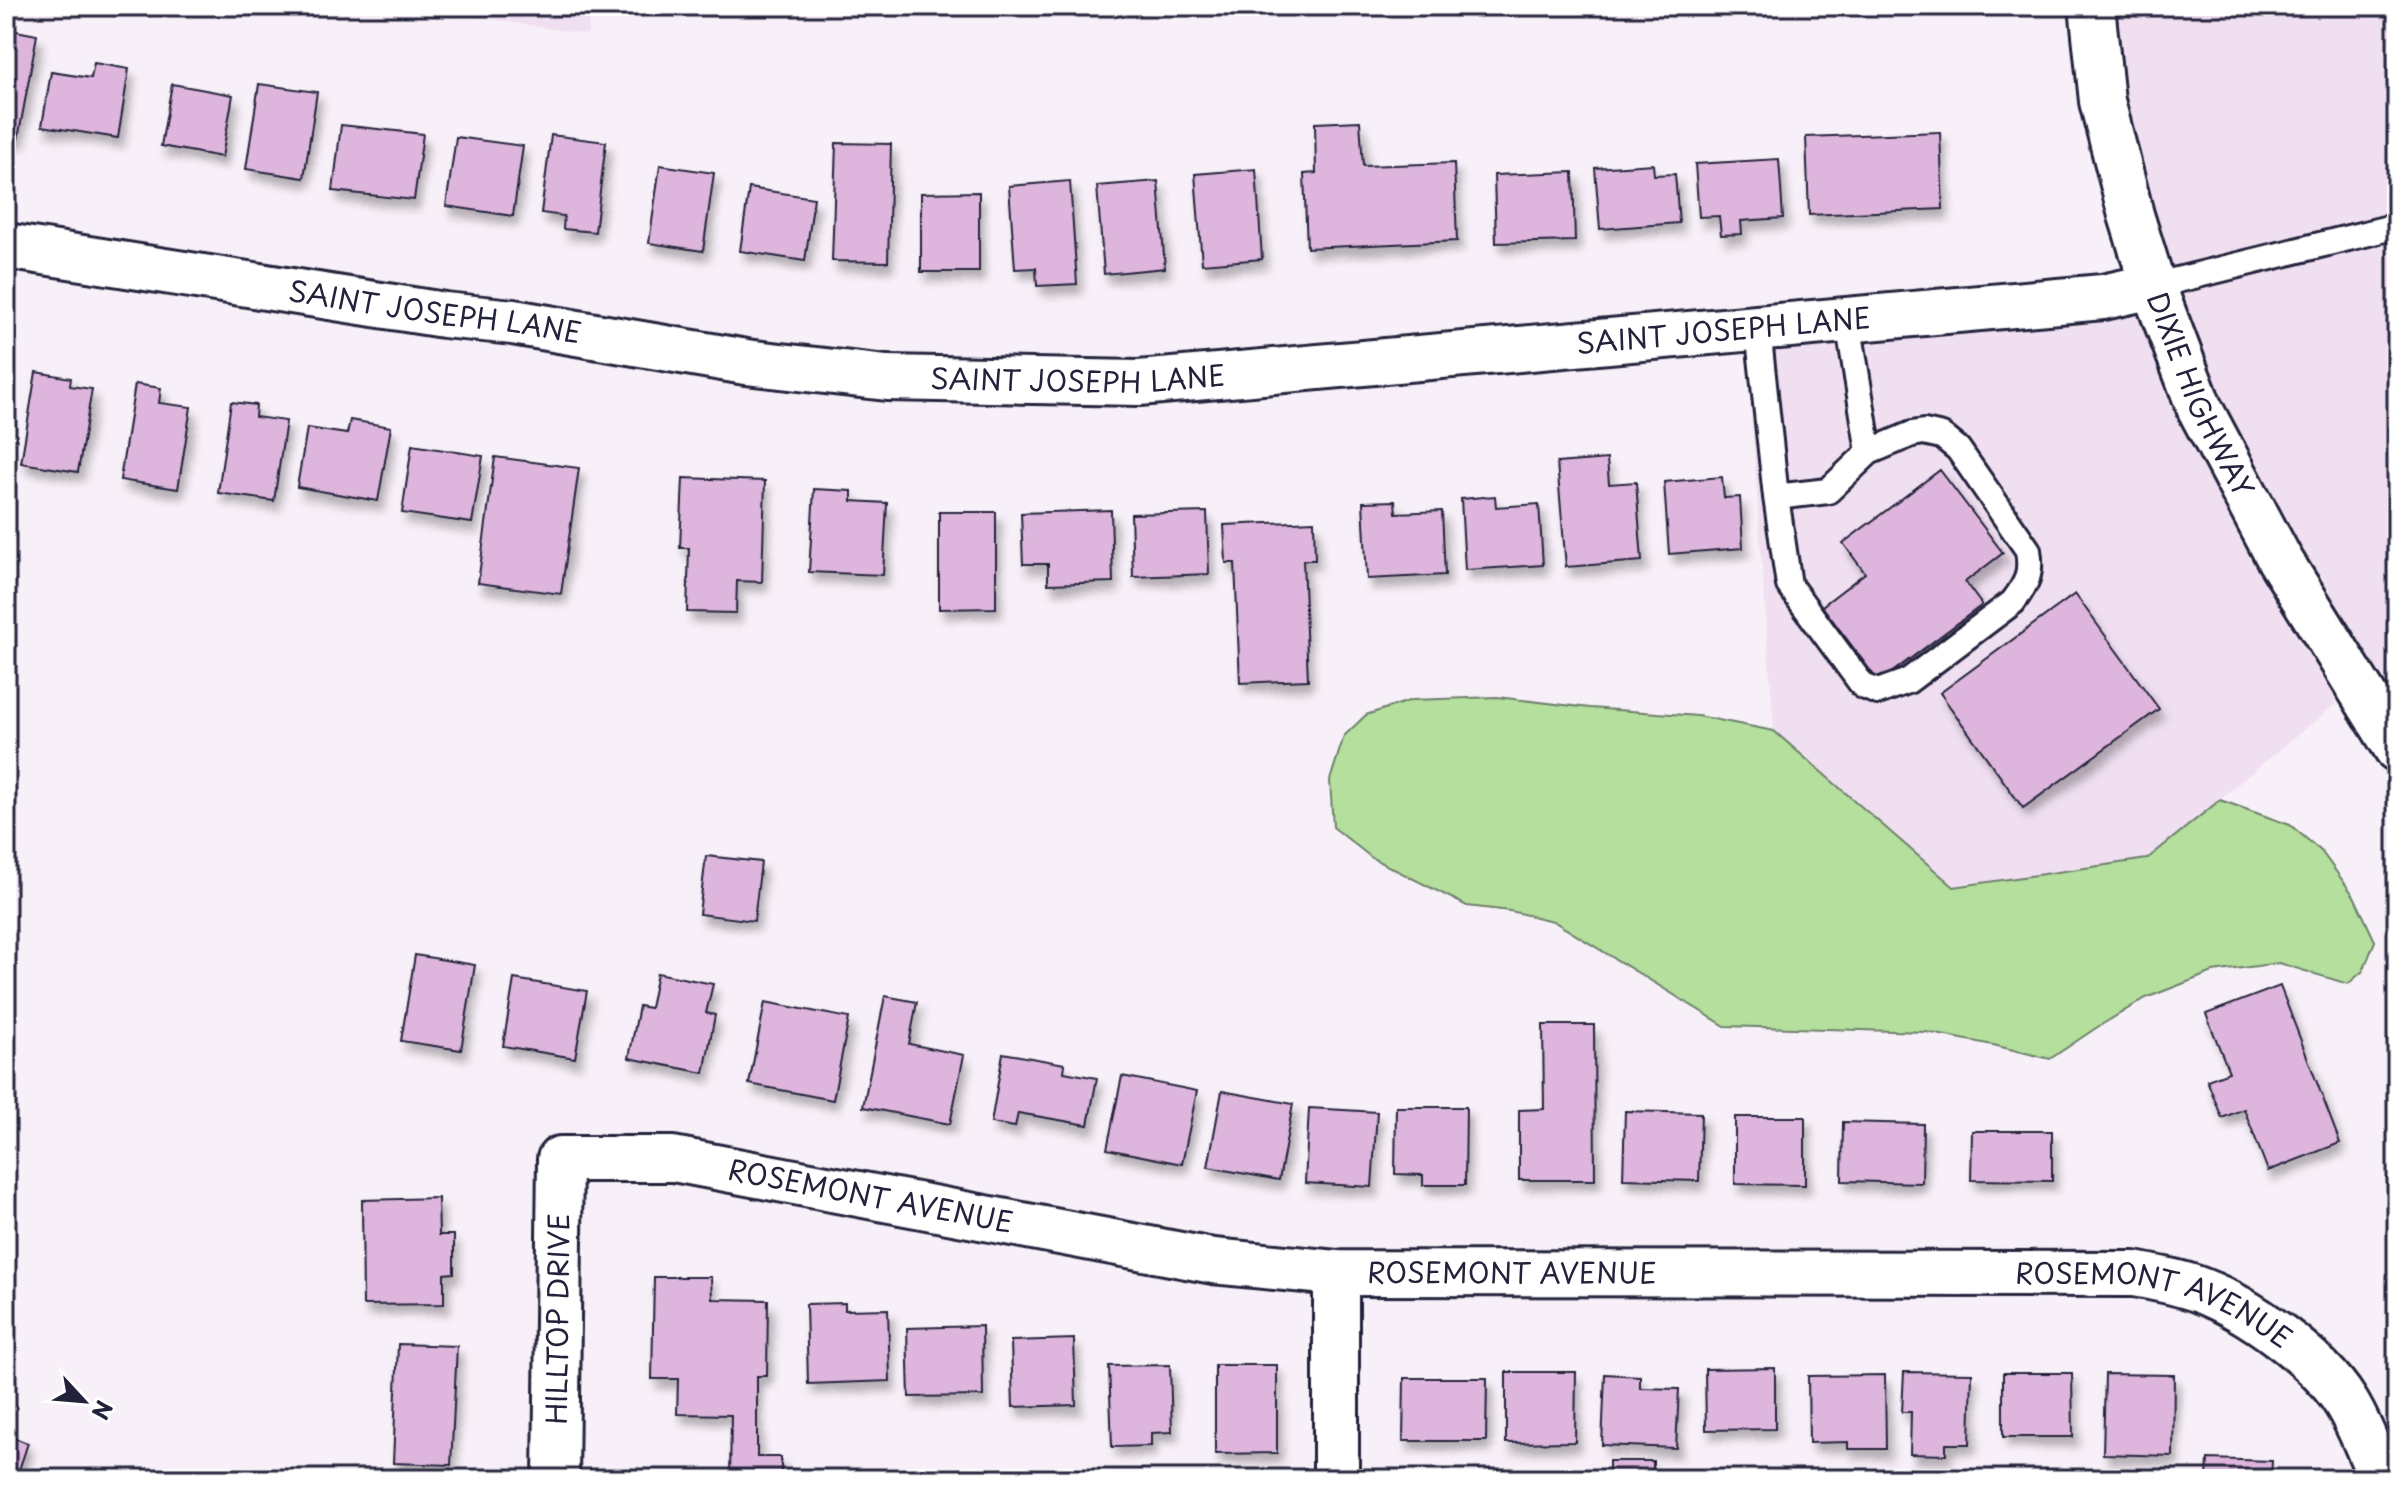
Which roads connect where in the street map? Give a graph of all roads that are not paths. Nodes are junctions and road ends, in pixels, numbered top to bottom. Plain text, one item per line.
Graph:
1 (2092, 6) edge
2 (2397, 226) edge
3 (6, 246) edge
4 (2153, 286) junction
5 (1848, 321) junction
6 (1758, 329) junction
7 (1869, 452) junction
8 (1776, 497) junction
9 (2397, 749) edge
10 (560, 1159) joint
11 (1336, 1273) junction
12 (556, 1479) edge
13 (1336, 1479) edge
14 (2380, 1479) edge

1 - 4 street, DIXIE HIGHWAY
2 - 4 lane
3 - 6 street, SAINT JOSEPH LANE
4 - 5 street, SAINT JOSEPH LANE
4 - 9 street, DIXIE HIGHWAY
5 - 6 street, SAINT JOSEPH LANE
5 - 7 lane
6 - 8 lane
7 - 8 lane
7 - 8 lane
10 - 11 street, ROSEMONT AVENUE
10 - 12 street, HILLTOP DRIVE
11 - 13 street
11 - 14 street, ROSEMONT AVENUE

